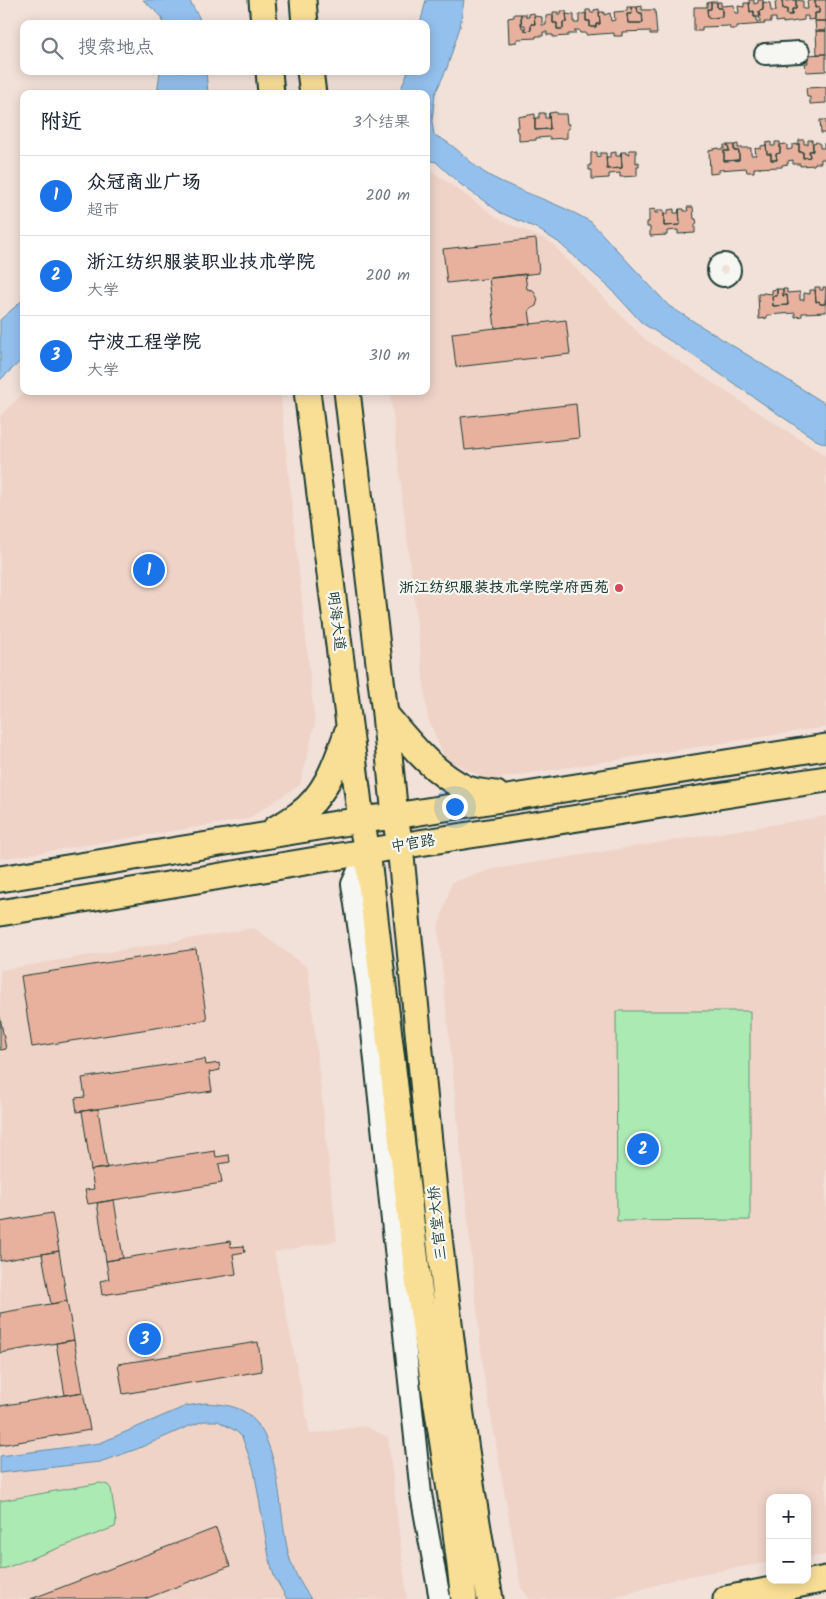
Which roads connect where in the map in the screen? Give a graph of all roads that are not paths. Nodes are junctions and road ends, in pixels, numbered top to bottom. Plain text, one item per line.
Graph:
1 (262, 0) edge
2 (303, 0) edge
3 (264, 20) edge
4 (306, 20) edge
5 (799, 52) dead end
6 (765, 54) dead end
7 (269, 75) edge
8 (311, 75) edge
9 (271, 90) edge
10 (312, 90) edge
11 (308, 395) edge
12 (347, 395) edge
13 (385, 714) junction
14 (350, 726) junction
15 (826, 747) edge
16 (826, 779) edge
17 (510, 797) junction
18 (395, 816) junction
19 (361, 820) junction
20 (264, 836) junction
21 (400, 846) junction
22 (367, 851) junction
23 (0, 879) edge
24 (0, 913) edge
25 (826, 1579) edge
26 (440, 1599) edge
27 (464, 1599) edge
28 (490, 1599) edge
29 (726, 1599) edge

1 - 3 main road
2 - 4 main road
5 - 6 street
7 - 9 main road
8 - 10 main road
11 - 14 main road, 明海大道
12 - 13 main road
13 - 17 main road
13 - 18 main road
14 - 19 main road, 明海大道
14 - 20 main road
15 - 17 main road, 中官路
16 - 21 main road, 中官路
17 - 18 main road, 中官路
18 - 19 main road, 中官路
18 - 21 main road
19 - 20 main road, 中官路
19 - 22 main road, 明海大道
20 - 23 main road, 中官路
21 - 22 main road, 中官路
21 - 28 main road, 三官堂大桥
22 - 24 main road, 中官路
22 - 26 street
22 - 27 main road, 三官堂大桥
25 - 29 main road

